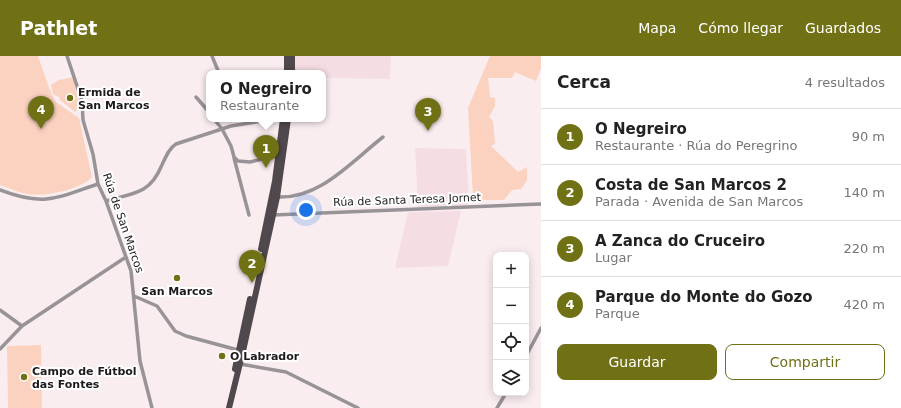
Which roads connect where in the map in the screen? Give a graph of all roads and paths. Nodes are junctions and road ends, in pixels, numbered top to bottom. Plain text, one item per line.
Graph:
1 (67, 56) edge
2 (212, 56) edge
3 (287, 56) edge
4 (292, 56) edge
5 (218, 70) edge
6 (287, 70) edge
7 (292, 70) edge
8 (196, 97) dead end
9 (206, 109) edge
10 (216, 122) edge
11 (251, 122) edge
12 (283, 122) edge
13 (287, 122) edge
14 (243, 123) joint
15 (222, 129) junction
16 (383, 137) dead end
17 (282, 152) junction
18 (234, 157) junction
19 (275, 181) junction
20 (98, 184) junction
21 (0, 190) edge
22 (277, 197) junction
23 (106, 201) junction
24 (541, 204) edge
25 (249, 215) dead end
26 (273, 215) junction
27 (126, 257) junction
28 (258, 260) junction
29 (134, 296) junction
30 (0, 310) edge
31 (22, 326) junction
32 (541, 328) edge
33 (0, 349) edge
34 (238, 350) junction
35 (529, 350) edge
36 (240, 364) junction
37 (234, 373) junction
38 (504, 396) edge
39 (152, 408) edge
40 (228, 408) edge
41 (358, 408) edge
42 (497, 408) edge

1 - 20 street, Rúa de San Marcos
2 - 5 street
3 - 6 main road
4 - 7 main road
8 - 9 street
10 - 15 street
11 - 14 street
12 - 17 main road
13 - 17 main road
14 - 15 street
15 - 18 street
15 - 23 street
16 - 22 street
17 - 18 street
17 - 19 main road
17 - 22 main road
18 - 25 street
19 - 26 main road
19 - 28 main road
20 - 21 street
20 - 23 street, Rúa de San Marcos
22 - 26 main road
23 - 27 street, Rúa de San Marcos
24 - 26 street, Rúa de Santa Teresa Jornet
26 - 28 main road
26 - 36 main road
27 - 29 street, Rúa de San Marcos
27 - 31 street
28 - 34 main road
29 - 34 street
29 - 39 street, Rúa de San Marcos
30 - 31 street
31 - 33 street
32 - 35 street
34 - 36 main road
34 - 37 main road
36 - 37 main road
36 - 40 main road
36 - 41 street
37 - 40 main road
38 - 42 street

